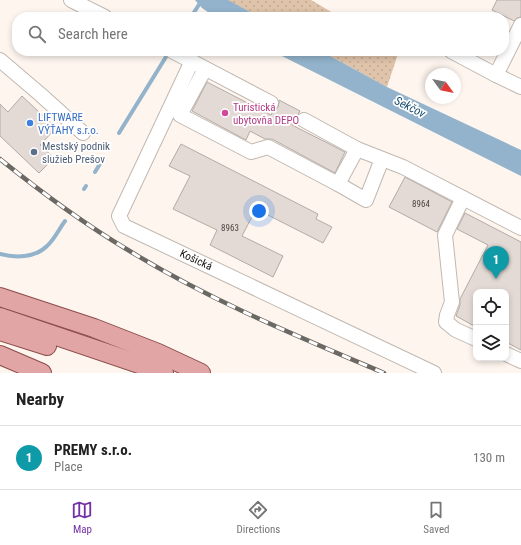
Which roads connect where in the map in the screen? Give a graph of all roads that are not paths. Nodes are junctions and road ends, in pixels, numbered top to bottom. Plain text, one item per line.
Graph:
1 (71, 0) edge
2 (95, 12) edge
3 (521, 25) edge
4 (509, 49) edge
5 (181, 56) edge
6 (461, 56) edge
7 (505, 56) edge
8 (0, 60) edge
9 (192, 61) junction
10 (206, 68) junction
11 (496, 74) junction
12 (521, 87) edge
13 (271, 103) dead end
14 (304, 120) dead end
15 (83, 133) dead end
16 (357, 149) junction
17 (382, 159) junction
18 (338, 184) junction
19 (463, 198) junction
20 (521, 228) edge
21 (0, 289) edge
22 (0, 297) edge
23 (69, 320) junction
24 (1, 322) edge
25 (473, 338) edge
26 (0, 355) edge
27 (509, 355) edge
28 (521, 361) edge
29 (42, 373) edge
30 (128, 373) edge
31 (164, 373) edge
32 (201, 373) edge
33 (434, 373) edge

1 - 2 street
3 - 4 street
5 - 9 street
6 - 11 street
7 - 11 street
8 - 15 street
9 - 10 street
9 - 33 street, Košická
10 - 13 street
10 - 18 street
11 - 12 street
14 - 16 street
16 - 17 street
16 - 18 street
17 - 18 street
17 - 19 street
19 - 20 street
19 - 25 street
21 - 23 street
22 - 23 main road
23 - 32 main road
24 - 30 main road
24 - 31 main road
26 - 29 main road
27 - 28 street

